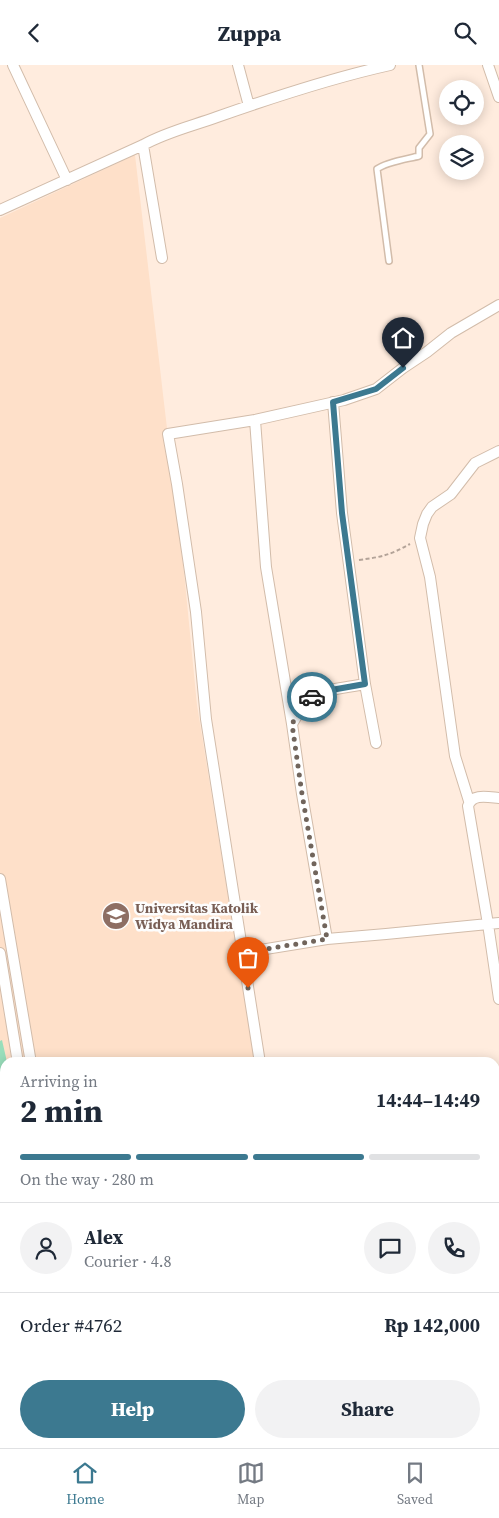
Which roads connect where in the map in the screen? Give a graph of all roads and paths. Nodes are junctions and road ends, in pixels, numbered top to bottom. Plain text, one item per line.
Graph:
1 (13, 65) edge
2 (238, 65) edge
3 (390, 65) edge
4 (419, 65) edge
5 (488, 65) edge
6 (499, 97) edge
7 (249, 106) junction
8 (143, 145) junction
9 (67, 180) junction
10 (0, 210) edge
11 (162, 258) dead end
12 (389, 261) dead end
13 (499, 305) edge
14 (333, 402) junction
15 (255, 420) junction
16 (499, 451) edge
17 (420, 539) junction
18 (349, 561) junction
19 (365, 684) junction
20 (292, 724) junction
21 (376, 743) dead end
22 (499, 797) edge
23 (469, 801) junction
24 (0, 879) edge
25 (499, 923) edge
26 (488, 924) junction
27 (327, 939) junction
28 (0, 953) edge
29 (242, 953) junction
30 (499, 999) edge
31 (17, 1057) edge
32 (30, 1057) edge
33 (259, 1057) edge

1 - 9 street
2 - 7 street
3 - 7 street
4 - 12 lane
5 - 6 street
7 - 8 street
8 - 9 street
8 - 11 street
9 - 10 street
13 - 14 street
14 - 15 street
14 - 18 street
15 - 20 street
15 - 29 street
16 - 17 street
17 - 18 path
17 - 23 street
18 - 19 street
19 - 20 street
19 - 21 street
20 - 27 street
22 - 23 street
23 - 26 street
24 - 32 street
25 - 26 street
26 - 27 street
26 - 30 street
27 - 29 street
28 - 31 street
29 - 33 street

